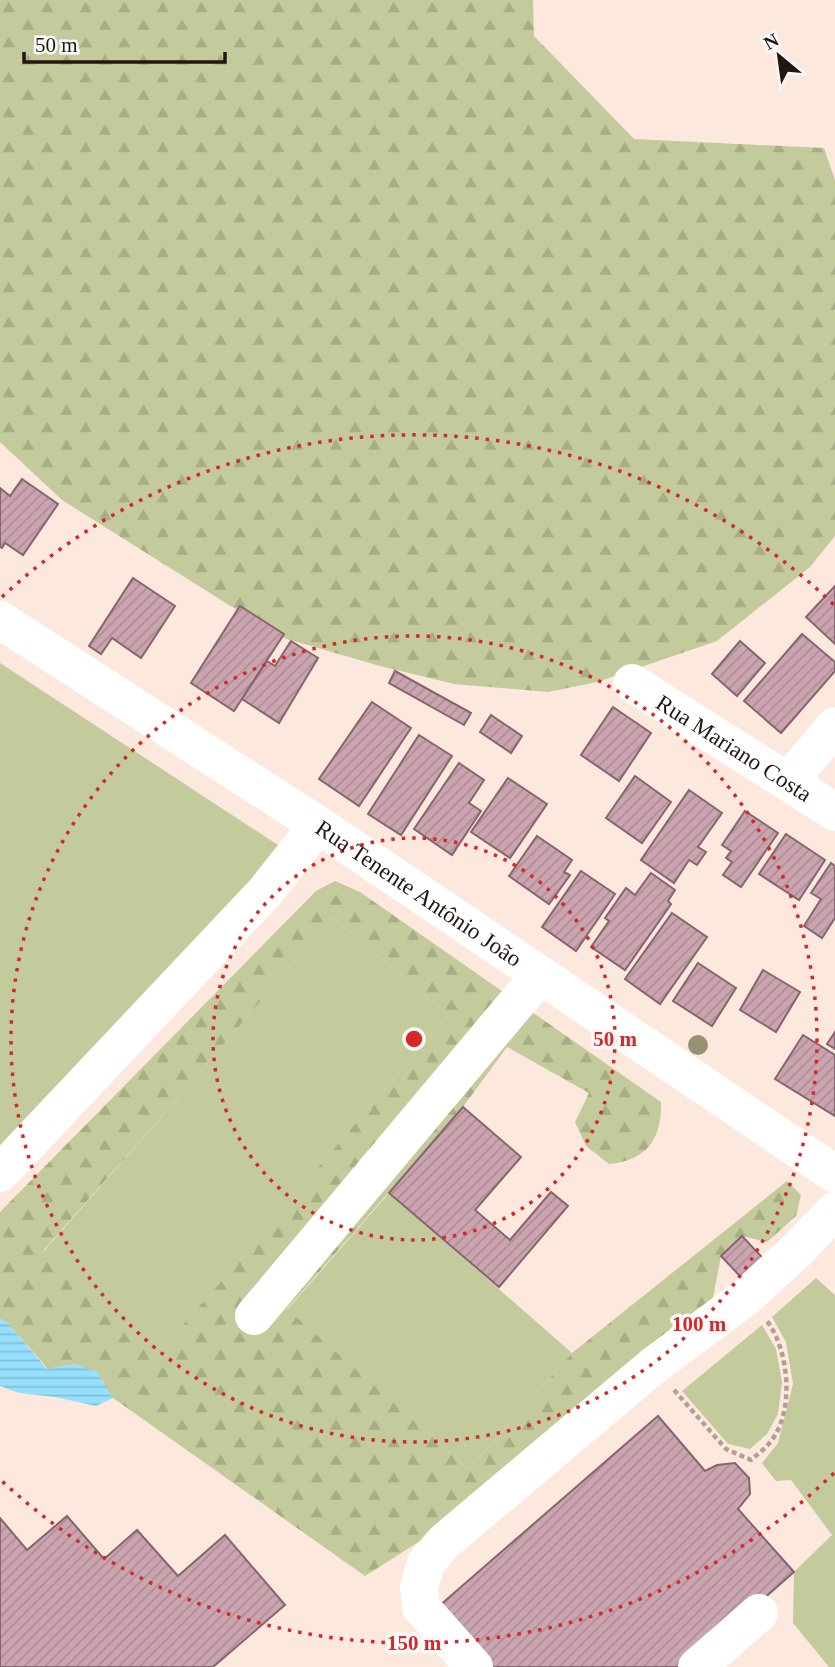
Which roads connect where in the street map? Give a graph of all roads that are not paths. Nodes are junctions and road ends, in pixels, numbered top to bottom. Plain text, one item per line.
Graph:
1 (0, 620) edge
2 (632, 683) dead end
3 (835, 726) edge
4 (788, 782) junction
5 (835, 812) edge
6 (318, 825) junction
7 (540, 975) junction
8 (0, 1173) edge
9 (835, 1174) edge
10 (835, 1211) edge
11 (254, 1316) dead end
12 (759, 1612) dead end
13 (474, 1667) edge
14 (697, 1667) edge

1 - 6 street, Rua Tenente Antônio João
2 - 4 street, Rua Mariano Costa
3 - 4 street
4 - 5 street, Rua Mariano Costa
6 - 7 street, Rua Tenente Antônio João
6 - 8 street
7 - 9 street, Rua Tenente Antônio João
7 - 11 street
10 - 13 street
12 - 14 street

